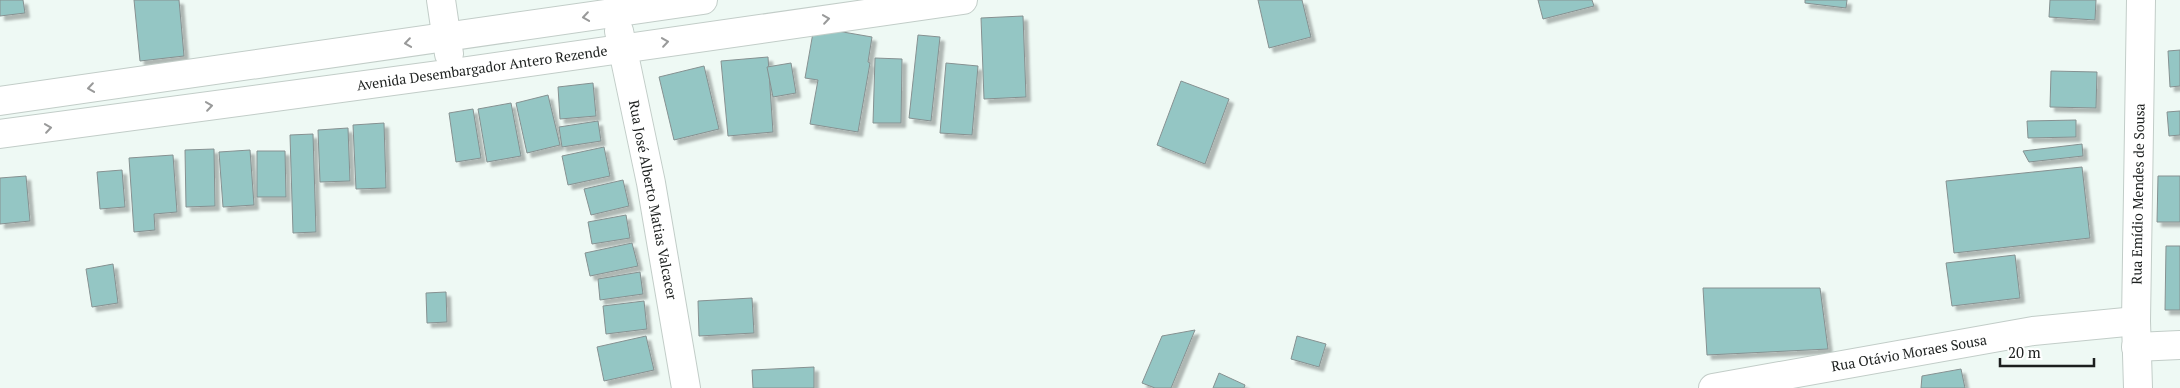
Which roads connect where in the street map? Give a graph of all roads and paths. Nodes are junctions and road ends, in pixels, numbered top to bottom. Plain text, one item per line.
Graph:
1 (441, 0) edge
2 (963, 0) edge
3 (2141, 0) edge
4 (691, 1) edge
5 (615, 13) junction
6 (447, 38) junction
7 (622, 48) junction
8 (452, 73) junction
9 (133, 82) junction
10 (0, 101) edge
11 (138, 116) junction
12 (0, 134) edge
13 (2136, 334) junction
14 (2180, 345) edge
15 (686, 388) edge
16 (1713, 388) edge
17 (2138, 388) edge

1 - 6 street
7 -> 2 street, Avenida Desembargador Antero Rezende
3 - 13 street, Rua Emídio Mendes de Sousa
4 - 5 street
5 -> 6 street
5 - 7 street, Rua José Alberto Matias Valcacer
6 - 8 street
6 -> 9 street
7 - 8 street, Avenida Desembargador Antero Rezende
7 - 15 street, Rua José Alberto Matias Valcacer
11 -> 8 street, Avenida Desembargador Antero Rezende
9 -> 10 street
9 - 11 street
12 -> 11 street, Avenida Desembargador Antero Rezende
13 - 14 street, Rua Otávio Moraes Sousa
13 - 16 street, Rua Otávio Moraes Sousa
13 - 17 street, Rua Emídio Mendes de Sousa

